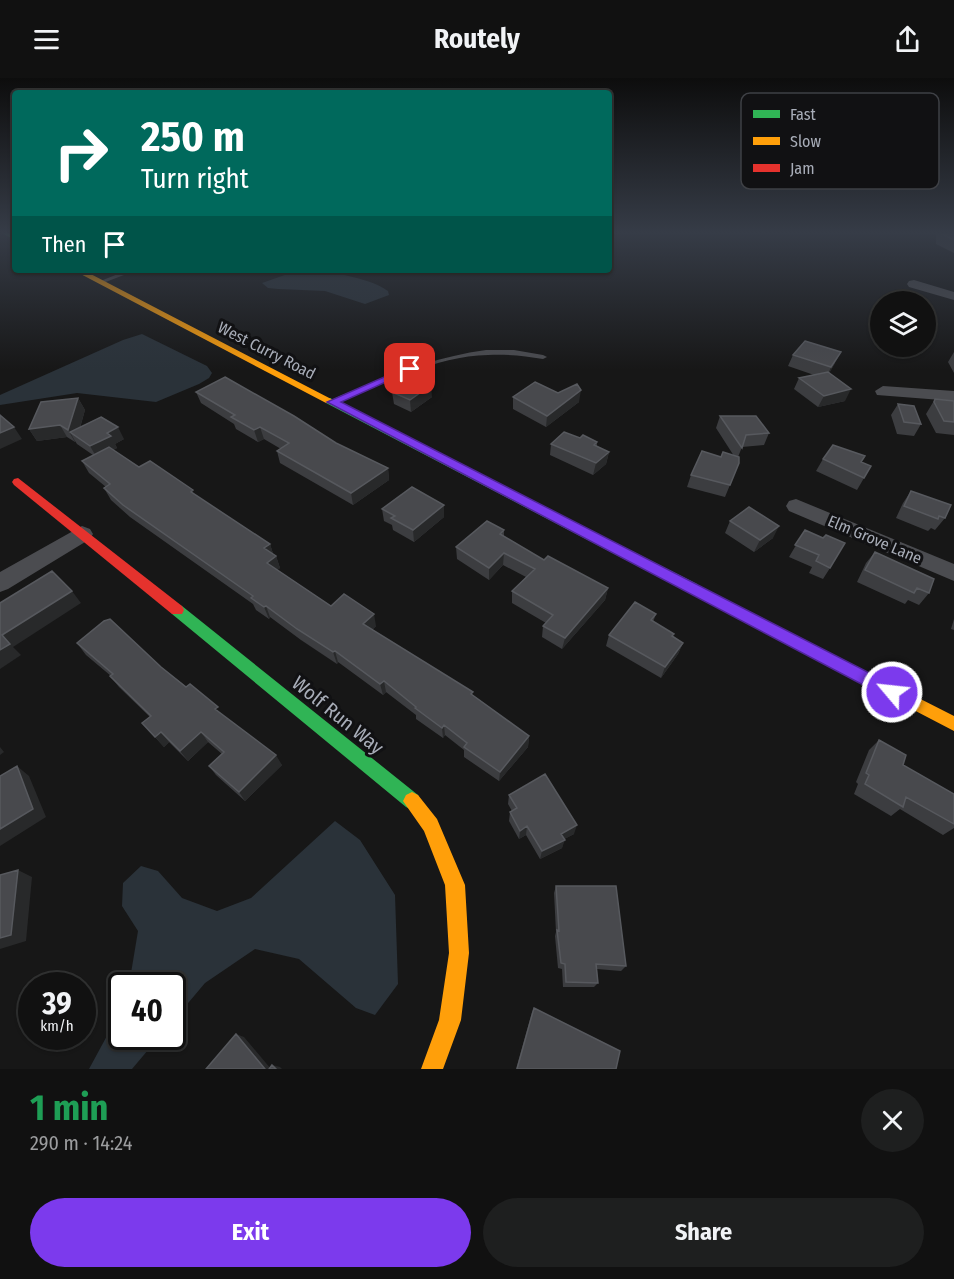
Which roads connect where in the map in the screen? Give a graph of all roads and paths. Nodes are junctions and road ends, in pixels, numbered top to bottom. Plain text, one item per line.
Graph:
1 (93, 278) edge
2 (111, 278) edge
3 (101, 282) junction
4 (914, 284) dead end
5 (954, 296) edge
6 (543, 357) dead end
7 (883, 391) dead end
8 (954, 396) edge
9 (332, 402) junction
10 (18, 482) dead end
11 (796, 506) dead end
12 (82, 534) junction
13 (954, 573) edge
14 (0, 583) edge
15 (954, 724) edge
16 (432, 1069) edge

1 - 3 street, West Curry Road
2 - 3 lane
3 - 9 street, West Curry Road
4 - 5 street
6 - 9 lane
7 - 8 street
9 - 15 street, West Curry Road
10 - 12 street, Wolf Run Way
11 - 13 street, Elm Grove Lane
12 - 14 street
12 - 16 street, Wolf Run Way

